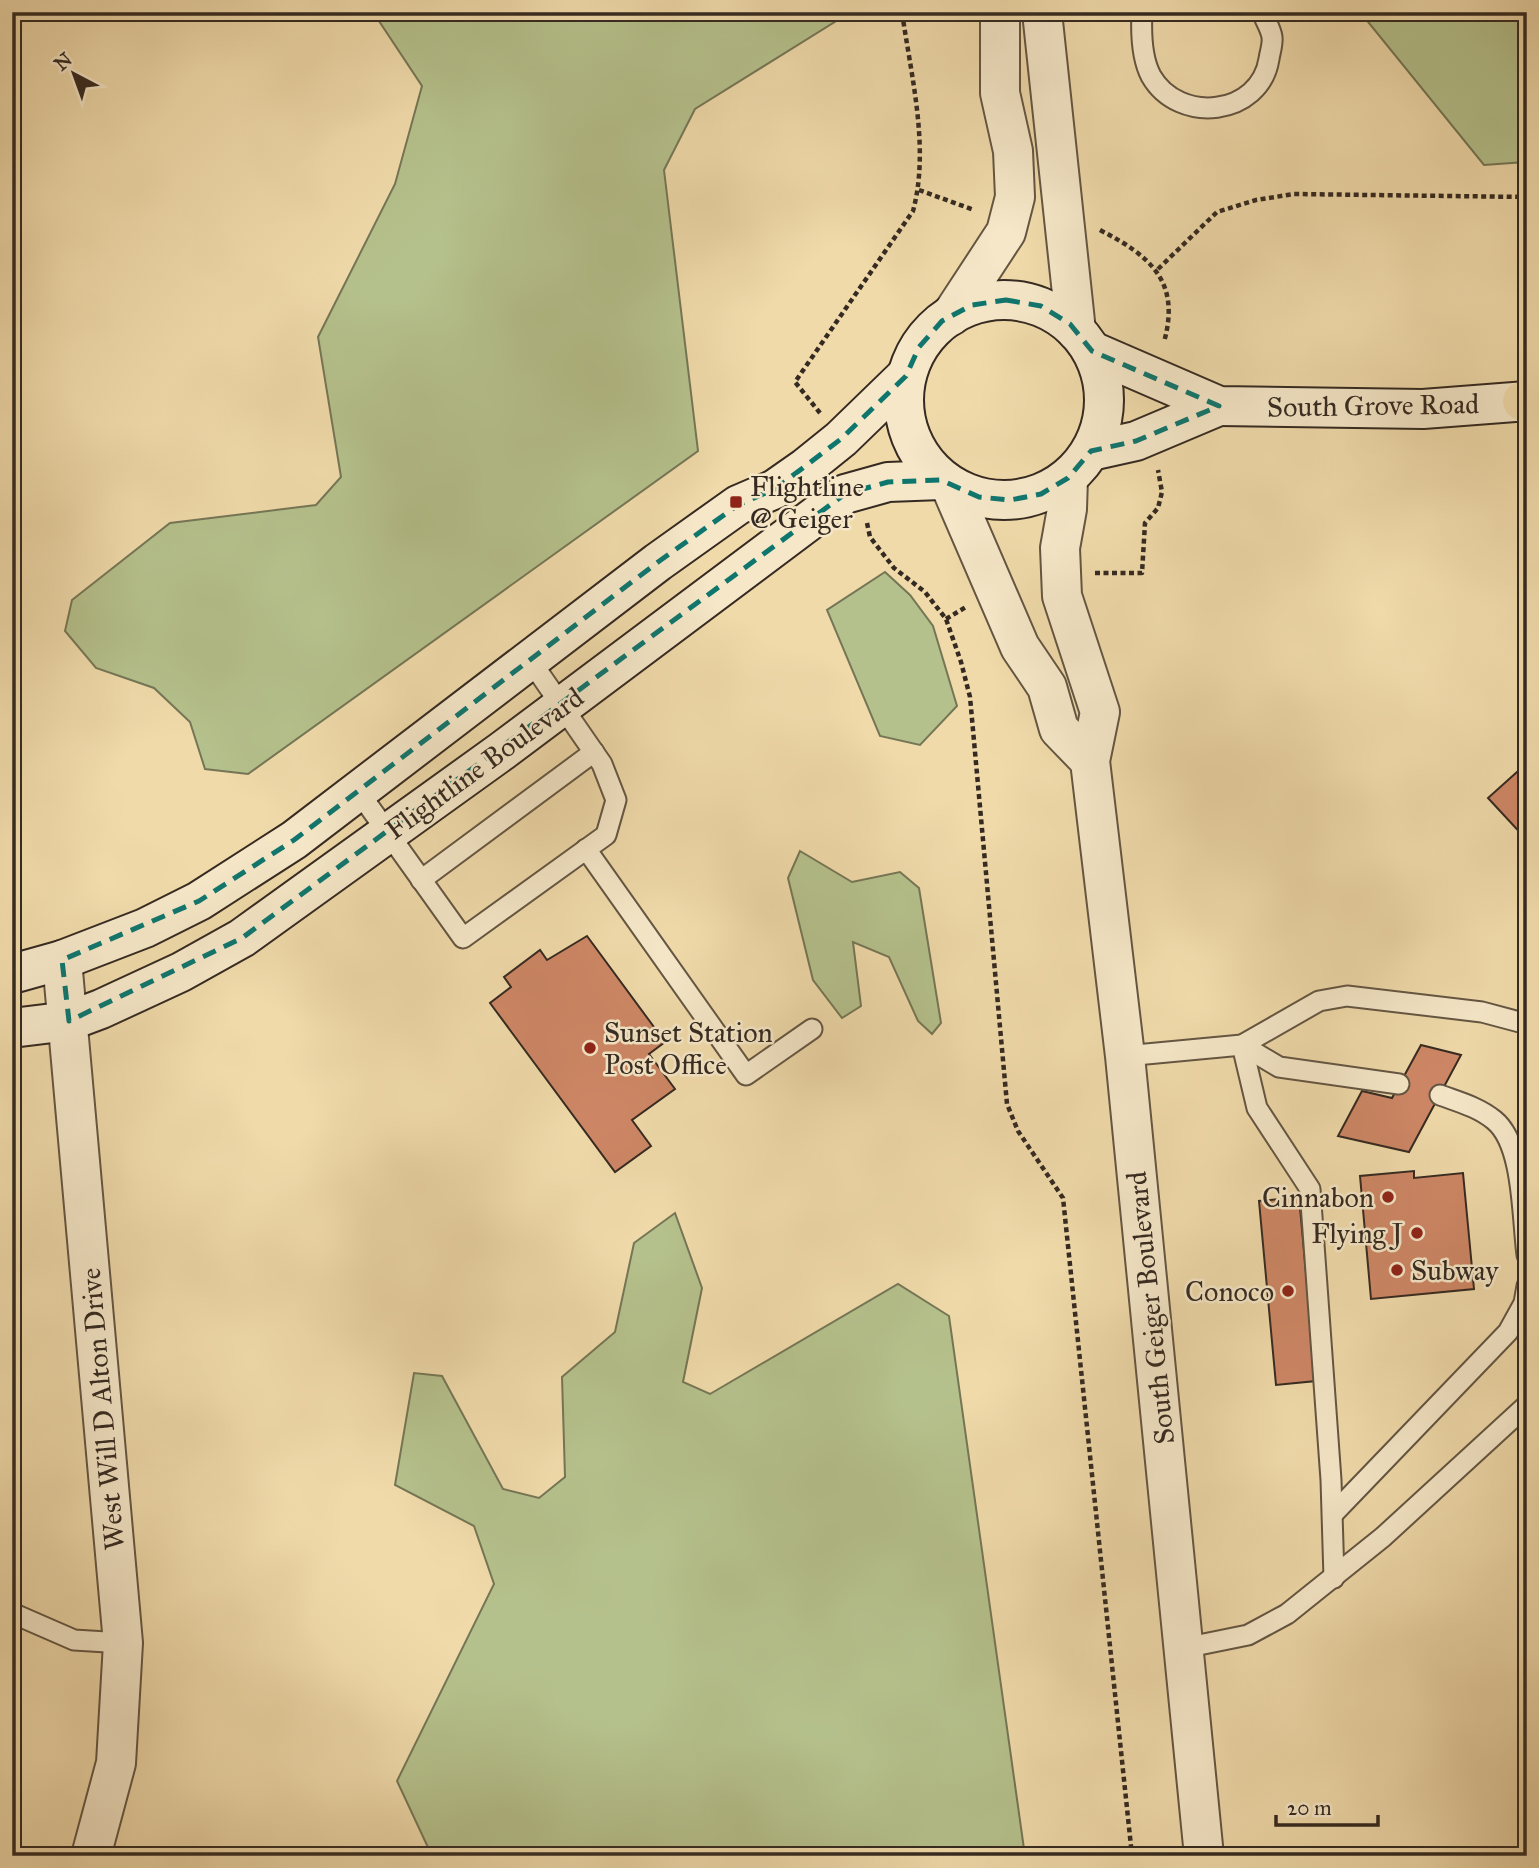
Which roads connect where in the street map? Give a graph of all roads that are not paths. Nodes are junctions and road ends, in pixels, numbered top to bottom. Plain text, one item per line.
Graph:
1 (1000, 12) edge
2 (1042, 12) edge
3 (1142, 12) edge
4 (1262, 12) edge
5 (951, 316) junction
6 (1084, 341) junction
7 (906, 376) junction
8 (1525, 402) edge
9 (1219, 406) junction
10 (1079, 465) junction
11 (945, 483) junction
12 (530, 660) junction
13 (563, 706) junction
14 (594, 752) junction
15 (1090, 761) junction
16 (358, 791) junction
17 (388, 834) junction
18 (586, 849) junction
19 (421, 880) junction
20 (62, 960) junction
21 (12, 974) edge
22 (69, 1021) junction
23 (1527, 1024) edge
24 (12, 1028) edge
25 (812, 1029) dead end
26 (1242, 1045) junction
27 (1125, 1056) junction
28 (1399, 1084) dead end
29 (1440, 1095) dead end
30 (1527, 1255) edge
31 (1527, 1286) edge
32 (1527, 1405) edge
33 (1333, 1514) junction
34 (1334, 1578) junction
35 (12, 1612) edge
36 (123, 1643) junction
37 (1184, 1648) junction
38 (92, 1856) edge
39 (1204, 1856) edge

1 - 5 main road
2 - 6 main road
3 - 4 lane
5 - 6 main road
5 - 7 main road
6 - 9 main road, South Grove Road
6 - 10 main road
7 - 11 main road
7 - 12 main road, Flightline Boulevard
8 - 9 main road, South Grove Road
9 - 10 main road, South Grove Road
10 - 11 main road
10 - 15 main road, South Geiger Boulevard
11 - 13 main road, Flightline Boulevard
11 - 15 main road
12 - 13 lane
12 - 16 main road, Flightline Boulevard
13 - 14 lane
13 - 17 main road, Flightline Boulevard
14 - 18 lane
14 - 19 lane
15 - 27 main road, South Geiger Boulevard
16 - 17 lane
16 - 20 main road, Flightline Boulevard
17 - 19 lane
17 - 22 main road, Flightline Boulevard
18 - 19 lane
18 - 25 lane
20 - 21 main road, Flightline Boulevard
20 - 22 main road, West Will D Alton Drive
22 - 24 main road, Flightline Boulevard
22 - 36 main road, West Will D Alton Drive
23 - 26 lane
26 - 27 lane
26 - 28 lane
26 - 33 lane
27 - 37 main road, South Geiger Boulevard
29 - 30 lane
31 - 33 lane
32 - 34 lane
33 - 34 lane
34 - 37 lane
35 - 36 lane
36 - 38 main road, West Will D Alton Drive
37 - 39 main road, South Geiger Boulevard

